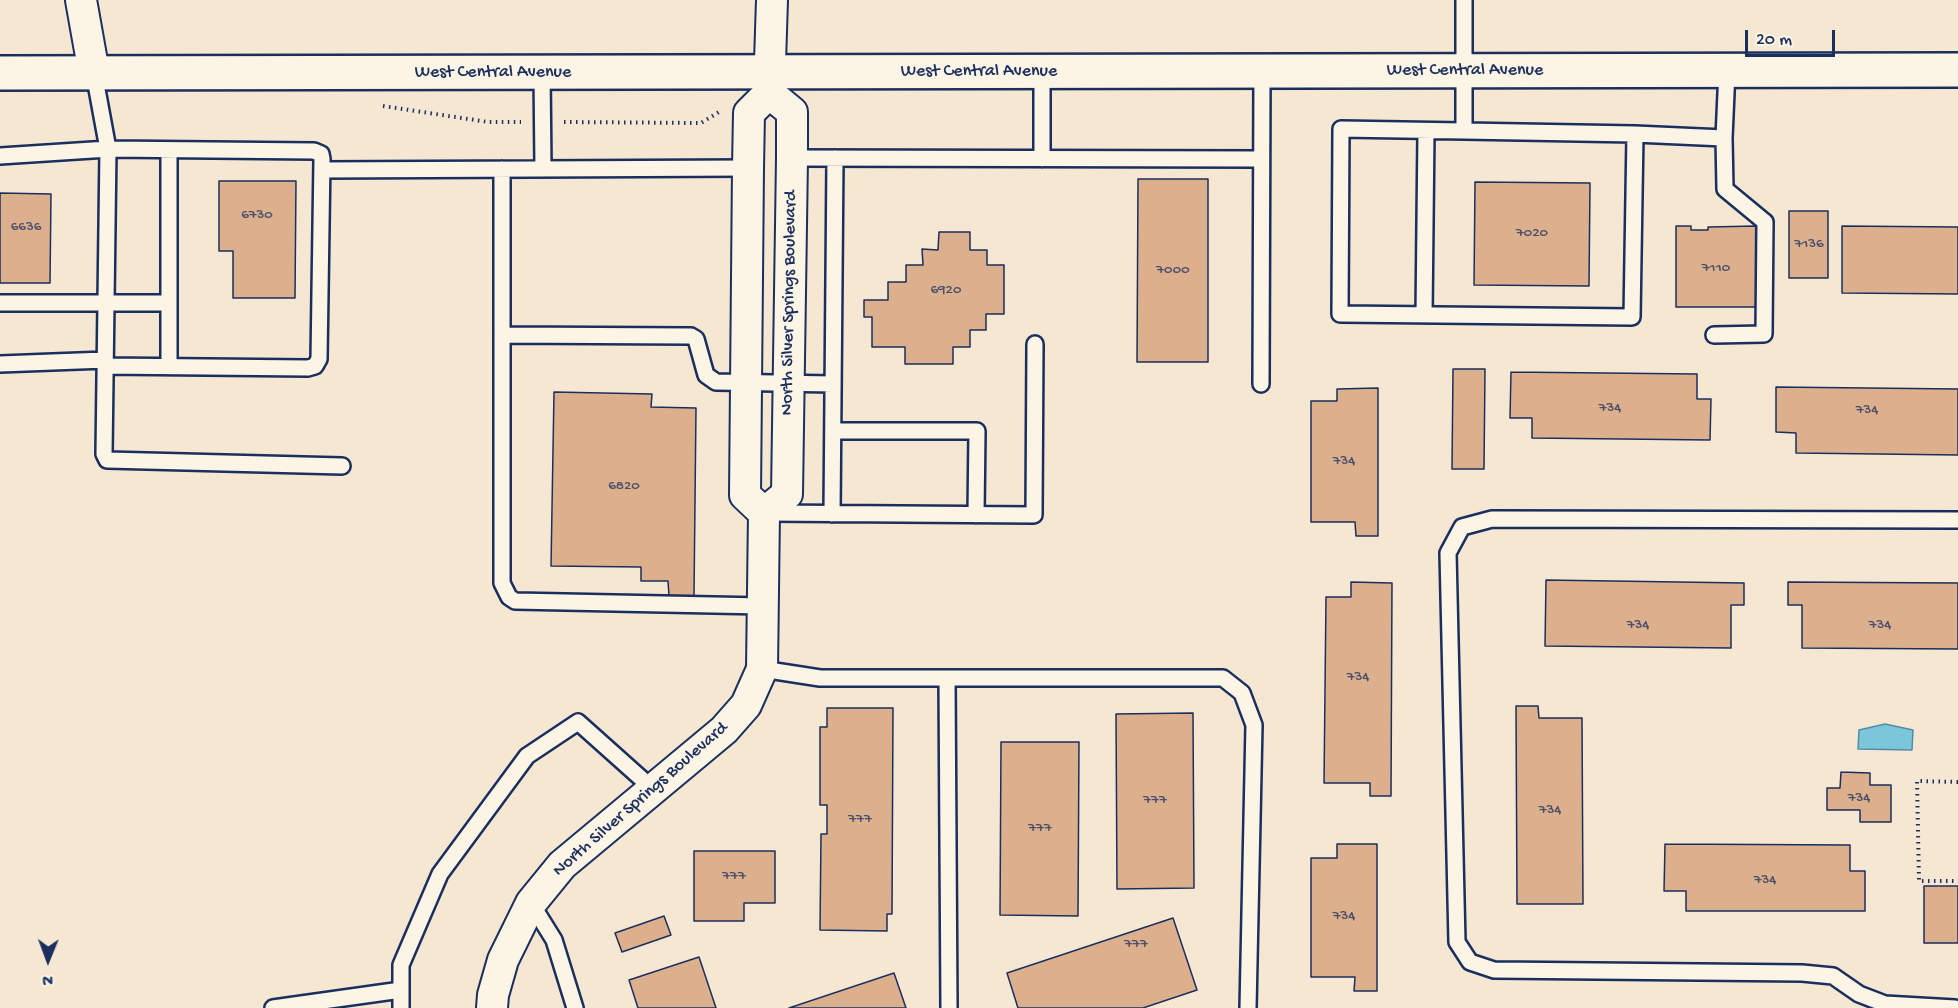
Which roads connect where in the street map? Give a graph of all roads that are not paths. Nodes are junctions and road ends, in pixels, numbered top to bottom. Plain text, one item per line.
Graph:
1 (81, 0) edge
2 (772, 0) edge
3 (1464, 0) edge
4 (1727, 70) junction
5 (1920, 70) junction
6 (1958, 70) edge
7 (1262, 71) junction
8 (1464, 71) junction
9 (542, 72) junction
10 (1042, 72) junction
11 (0, 73) edge
12 (94, 73) junction
13 (1958, 87) edge
14 (764, 92) junction
15 (1426, 131) junction
16 (1464, 131) junction
17 (1635, 134) junction
18 (1724, 138) junction
19 (108, 149) junction
20 (169, 150) junction
21 (0, 156) edge
22 (792, 158) junction
23 (835, 158) junction
24 (1042, 159) junction
25 (1261, 159) junction
26 (543, 168) junction
27 (748, 168) junction
28 (502, 169) junction
29 (322, 170) junction
30 (0, 303) edge
31 (106, 303) junction
32 (169, 303) junction
33 (1424, 315) junction
34 (502, 335) junction
35 (1714, 335) dead end
36 (1035, 345) dead end
37 (105, 363) junction
38 (0, 364) edge
39 (169, 366) junction
40 (746, 382) junction
41 (788, 383) junction
42 (833, 384) junction
43 (1261, 384) dead end
44 (833, 431) junction
45 (342, 466) dead end
46 (764, 513) junction
47 (832, 514) junction
48 (976, 515) junction
49 (1958, 520) edge
50 (763, 606) junction
51 (762, 669) junction
52 (947, 678) junction
53 (653, 789) junction
54 (531, 903) junction
55 (401, 990) junction
56 (273, 1008) edge
57 (401, 1008) edge
58 (492, 1008) edge
59 (575, 1008) edge
60 (949, 1008) edge
61 (1248, 1008) edge
62 (1955, 1008) edge

1 - 12 street
2 - 14 street
3 - 8 lane
4 - 5 main road, West Central Avenue
4 - 8 main road, West Central Avenue
4 - 18 lane
5 - 6 main road, West Central Avenue
5 - 13 main road
7 - 8 main road, West Central Avenue
7 - 10 main road, West Central Avenue
7 - 25 lane
8 - 16 lane
9 - 12 main road, West Central Avenue
9 - 14 main road, West Central Avenue
9 - 26 lane
10 - 14 main road, West Central Avenue
10 - 24 lane
11 - 12 main road, West Central Avenue
12 - 19 lane
14 - 22 street, North Silver Springs Boulevard
14 - 27 street
15 - 16 lane
15 - 33 lane
15 - 33 lane
16 - 17 lane
17 - 18 lane
17 - 33 lane
18 - 35 lane
19 - 20 lane
19 - 21 lane
19 - 31 lane
20 - 29 lane
20 - 32 lane
22 - 23 lane
22 - 41 street, North Silver Springs Boulevard
23 - 24 lane
23 - 42 lane
24 - 25 lane
25 - 43 lane
26 - 27 lane
26 - 28 lane
27 - 40 street
28 - 29 lane
28 - 34 lane
29 - 39 lane
30 - 31 lane
31 - 32 lane
31 - 37 lane
32 - 39 lane
34 - 40 lane
34 - 50 lane
36 - 48 lane
37 - 38 lane
37 - 39 lane
37 - 45 lane
40 - 41 lane
40 - 46 street
41 - 42 lane
41 - 46 street, North Silver Springs Boulevard
42 - 44 lane
44 - 47 lane
44 - 48 lane
46 - 47 lane
46 - 50 street, North Silver Springs Boulevard
47 - 48 lane
49 - 62 lane
50 - 51 street, North Silver Springs Boulevard
51 - 52 lane
51 - 53 street, North Silver Springs Boulevard
52 - 60 lane
52 - 61 lane
53 - 54 street, North Silver Springs Boulevard
53 - 55 lane
54 - 58 street, North Silver Springs Boulevard
54 - 59 lane
55 - 56 lane
55 - 57 lane

